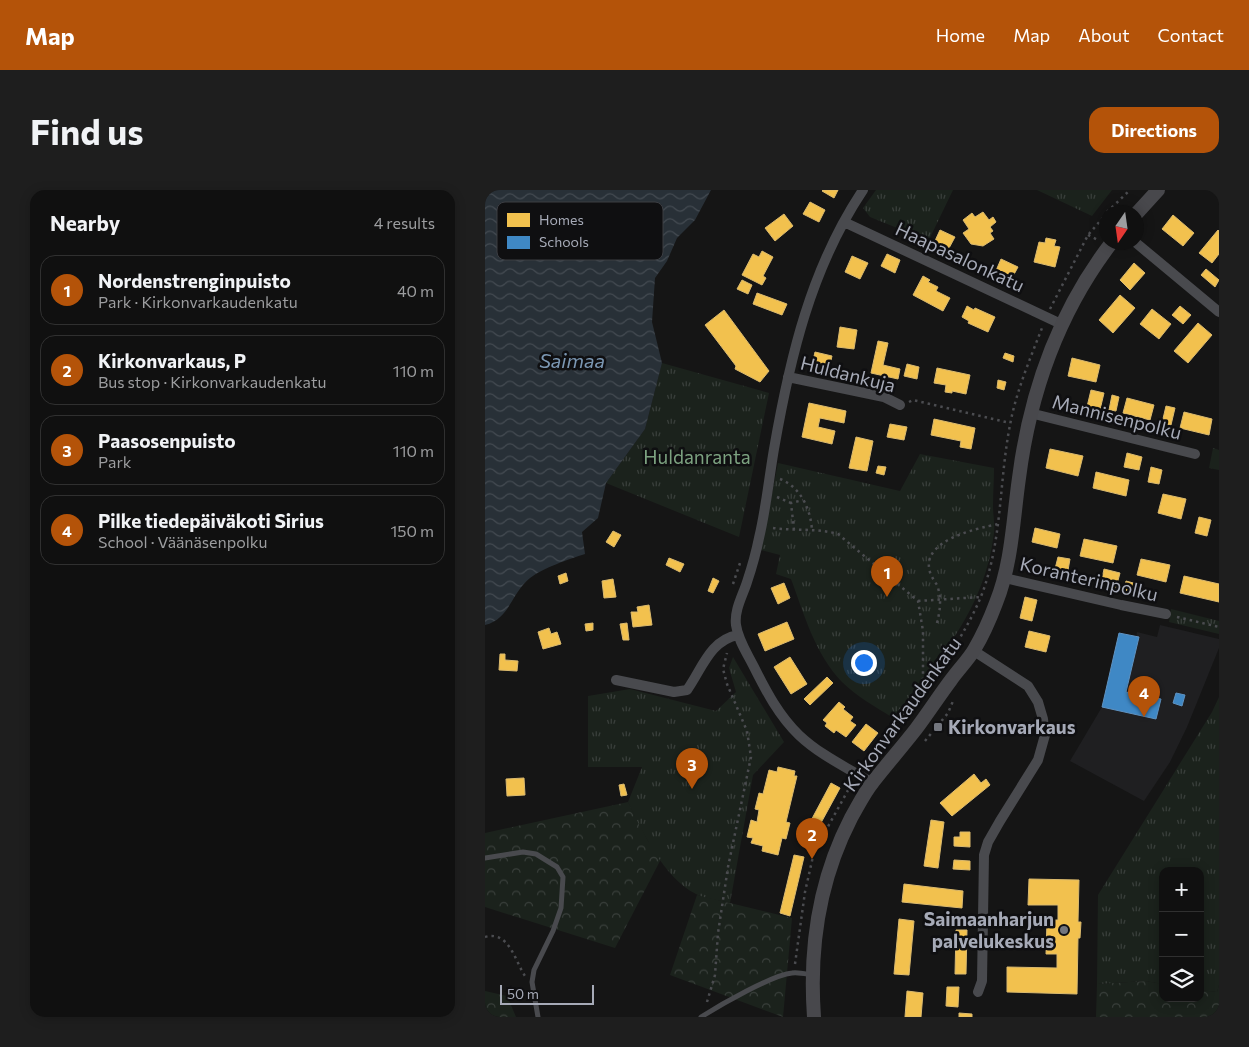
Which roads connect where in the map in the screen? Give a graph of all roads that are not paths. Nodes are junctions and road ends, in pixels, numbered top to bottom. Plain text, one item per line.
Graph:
1 (863, 190) edge
2 (1158, 190) edge
3 (1144, 205) edge
4 (844, 222) junction
5 (1107, 250) edge
6 (1144, 250) edge
7 (1219, 312) edge
8 (1061, 324) junction
9 (788, 377) junction
10 (900, 405) road end
11 (1030, 413) junction
12 (1195, 454) dead end
13 (1005, 578) junction
14 (1166, 614) road end
15 (739, 635) junction
16 (974, 651) junction
17 (615, 680) dead end
18 (872, 783) junction
19 (485, 858) edge
20 (812, 975) junction
21 (978, 992) dead end
22 (538, 1017) edge
23 (701, 1017) edge
24 (814, 1017) edge

1 - 4 street
2 - 3 street
4 - 8 street, Haapasalonkatu
4 - 9 street
5 - 8 street, Kirkonvarkaudenkatu
6 - 7 street
8 - 11 street, Kirkonvarkaudenkatu
9 - 10 street, Huldankuja
9 - 15 street
11 - 12 street, Mannisenpolku
11 - 13 street, Kirkonvarkaudenkatu
13 - 14 street, Koranterinpolku
13 - 16 street, Kirkonvarkaudenkatu
15 - 17 street
15 - 18 street
16 - 18 street, Kirkonvarkaudenkatu
16 - 21 street
18 - 20 street, Kirkonvarkaudenkatu
19 - 22 lane
20 - 23 lane
20 - 24 street, Kirkonvarkaudenkatu

